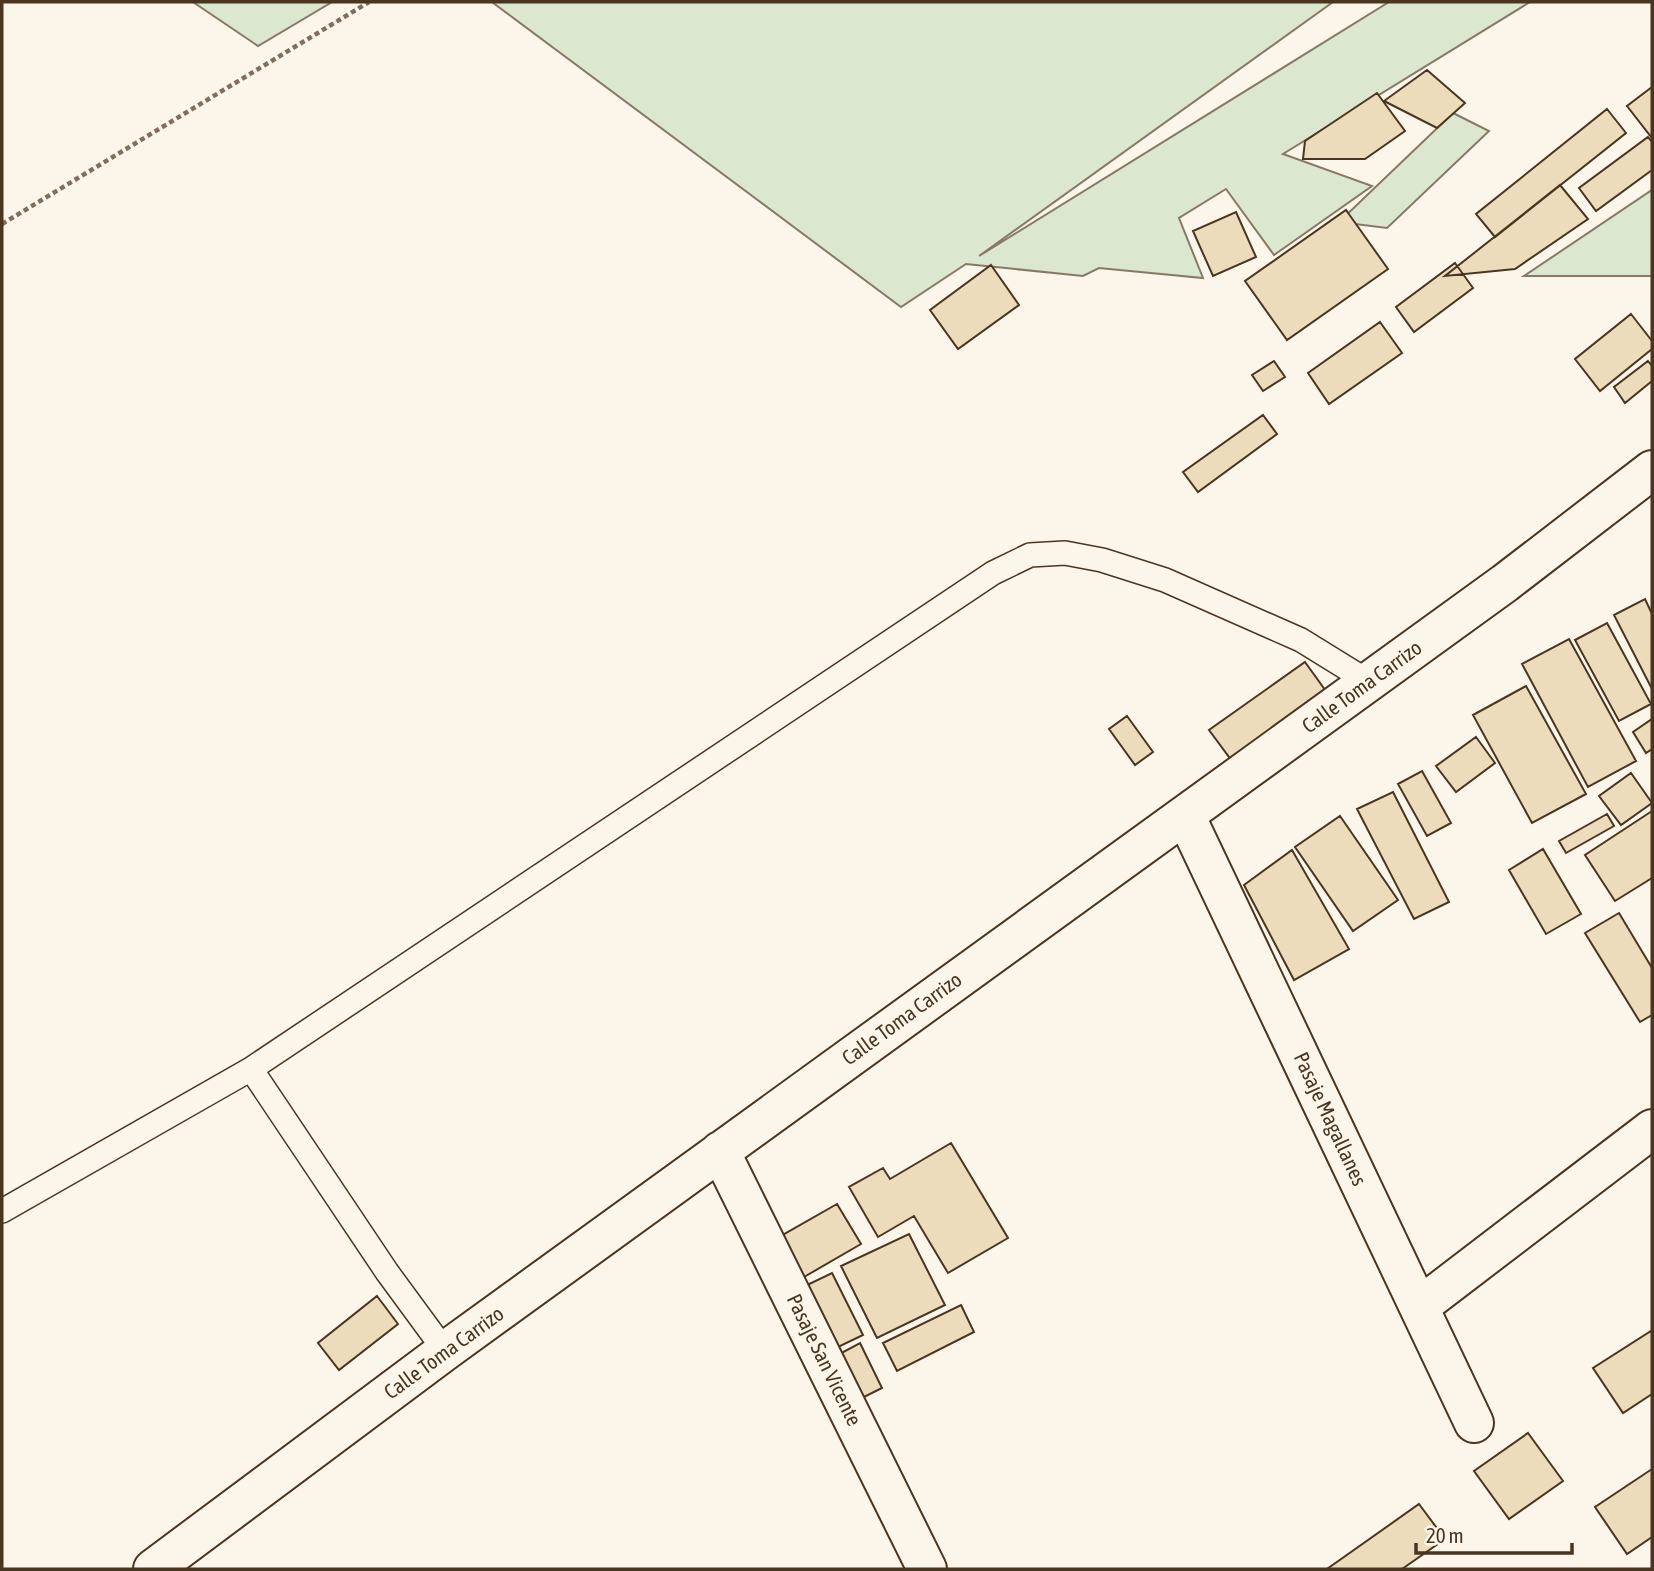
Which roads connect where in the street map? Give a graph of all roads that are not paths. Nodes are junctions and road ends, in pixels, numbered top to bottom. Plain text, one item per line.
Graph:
1 (1652, 470) edge
2 (1369, 682) junction
3 (1185, 815) junction
4 (250, 1069) junction
5 (1652, 1129) edge
6 (720, 1151) junction
7 (2, 1211) edge
8 (1419, 1307) junction
9 (445, 1351) junction
10 (1474, 1423) dead end
11 (153, 1569) edge
12 (927, 1569) edge

1 - 2 street, Calle Toma Carrizo
2 - 3 street, Calle Toma Carrizo
2 - 4 lane
3 - 6 street, Calle Toma Carrizo
3 - 8 street, Pasaje Magallanes
4 - 7 lane
4 - 9 lane
5 - 8 street
6 - 9 street, Calle Toma Carrizo
6 - 12 street, Pasaje San Vicente
8 - 10 street, Pasaje Magallanes
9 - 11 street, Calle Toma Carrizo

